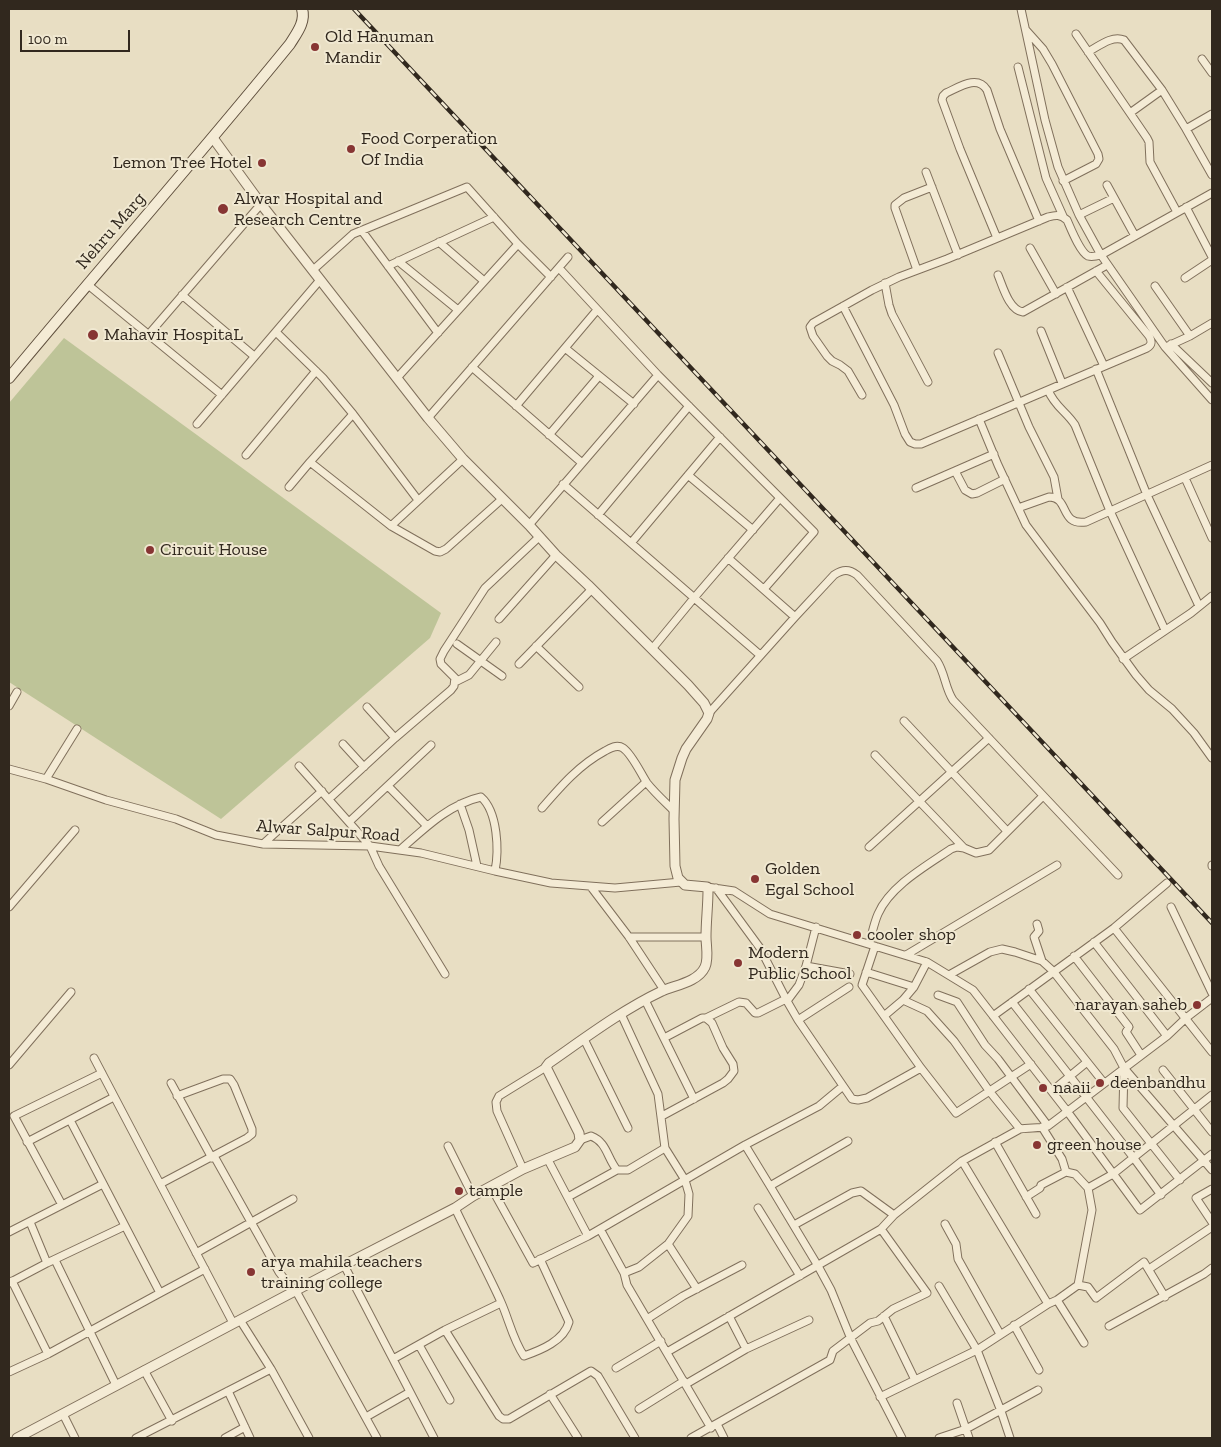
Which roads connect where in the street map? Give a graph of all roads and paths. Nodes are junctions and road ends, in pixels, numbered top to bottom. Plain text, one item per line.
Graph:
1 (302, 9) edge
2 (1021, 9) edge
3 (1026, 30) junction
4 (1076, 34) dead end
5 (1088, 52) junction
6 (1202, 59) dead end
7 (1018, 67) dead end
8 (1212, 73) edge
9 (1162, 90) junction
10 (1130, 113) junction
11 (1212, 114) edge
12 (1186, 129) junction
13 (213, 138) junction
14 (926, 172) dead end
15 (1212, 175) edge
16 (1064, 182) junction
17 (1107, 185) dead end
18 (932, 187) junction
19 (1212, 193) edge
20 (1114, 198) junction
21 (261, 204) junction
22 (1186, 207) junction
23 (1177, 212) junction
24 (1079, 215) junction
25 (1063, 216) junction
26 (494, 217) junction
27 (1039, 221) junction
28 (362, 231) junction
29 (1135, 236) junction
30 (997, 238) junction
31 (439, 242) junction
32 (518, 244) junction
33 (1030, 248) dead end
34 (958, 255) junction
35 (1101, 256) junction
36 (568, 257) dead end
37 (1212, 259) edge
38 (398, 261) junction
39 (1107, 264) junction
40 (388, 266) junction
41 (559, 268) junction
42 (313, 270) junction
43 (918, 270) junction
44 (1096, 271) junction
45 (998, 275) dead end
46 (551, 277) junction
47 (1185, 278) dead end
48 (320, 280) junction
49 (484, 281) junction
50 (885, 283) junction
51 (87, 284) junction
52 (1155, 286) dead end
53 (1067, 287) junction
54 (1056, 294) junction
55 (182, 295) junction
56 (843, 306) junction
57 (458, 310) junction
58 (597, 310) junction
59 (1212, 324) edge
60 (1041, 331) dead end
61 (276, 332) junction
62 (438, 333) junction
63 (149, 334) junction
64 (1190, 336) junction
65 (1168, 345) junction
66 (565, 348) junction
67 (998, 353) dead end
68 (254, 356) junction
69 (472, 367) junction
70 (1100, 368) junction
71 (316, 371) junction
72 (658, 375) junction
73 (599, 376) junction
74 (9, 378) edge
75 (397, 378) junction
76 (928, 382) dead end
77 (1062, 383) junction
78 (1212, 383) edge
79 (1048, 390) junction
80 (222, 395) junction
81 (862, 395) dead end
82 (1212, 400) edge
83 (1018, 402) junction
84 (634, 404) junction
85 (516, 406) junction
86 (689, 406) junction
87 (353, 414) junction
88 (428, 418) junction
89 (979, 419) junction
90 (197, 424) dead end
91 (549, 435) junction
92 (720, 437) junction
93 (994, 454) junction
94 (246, 455) dead end
95 (463, 459) junction
96 (310, 462) junction
97 (582, 463) junction
98 (1212, 465) edge
99 (955, 471) junction
100 (688, 475) junction
101 (1185, 478) junction
102 (1005, 479) junction
103 (564, 484) junction
104 (289, 487) dead end
105 (916, 488) dead end
106 (1147, 495) junction
107 (780, 498) junction
108 (502, 499) junction
109 (1058, 499) junction
110 (418, 500) junction
111 (1018, 508) junction
112 (1110, 511) junction
113 (598, 514) junction
114 (529, 525) junction
115 (391, 526) junction
116 (753, 530) junction
117 (539, 537) junction
118 (1212, 538) edge
119 (631, 543) junction
120 (556, 555) junction
121 (728, 558) junction
122 (592, 589) junction
123 (764, 589) junction
124 (1212, 596) edge
125 (694, 598) junction
126 (1199, 606) junction
127 (795, 617) junction
128 (499, 619) dead end
129 (1165, 630) junction
130 (496, 642) dead end
131 (457, 644) dead end
132 (536, 646) junction
133 (652, 649) junction
134 (760, 655) junction
135 (1123, 659) junction
136 (480, 661) junction
137 (519, 664) dead end
138 (502, 676) dead end
139 (455, 682) junction
140 (579, 687) dead end
141 (16, 692) dead end
142 (9, 706) edge
143 (367, 707) dead end
144 (709, 713) junction
145 (904, 721) dead end
146 (77, 729) dead end
147 (395, 738) junction
148 (989, 738) junction
149 (344, 744) dead end
150 (431, 745) dead end
151 (875, 755) dead end
152 (1212, 758) edge
153 (299, 766) dead end
154 (364, 767) junction
155 (9, 769) edge
156 (952, 773) junction
157 (46, 779) junction
158 (646, 782) junction
159 (388, 786) junction
160 (322, 791) junction
161 (1043, 796) junction
162 (329, 799) junction
163 (920, 801) junction
164 (460, 804) junction
165 (542, 808) dead end
166 (674, 811) junction
167 (349, 822) junction
168 (602, 822) dead end
169 (426, 826) junction
170 (75, 830) dead end
171 (1007, 831) junction
172 (263, 844) junction
173 (370, 846) junction
174 (869, 847) dead end
175 (964, 848) junction
176 (400, 850) junction
177 (1057, 865) dead end
178 (477, 866) junction
179 (495, 871) junction
180 (1118, 875) dead end
181 (682, 882) junction
182 (1167, 883) dead end
183 (591, 887) junction
184 (706, 887) junction
185 (716, 888) junction
186 (9, 907) edge
187 (1171, 907) dead end
188 (1038, 924) dead end
189 (816, 927) junction
190 (1114, 928) junction
191 (706, 936) junction
192 (629, 937) junction
193 (1094, 942) junction
194 (872, 945) junction
195 (906, 955) junction
196 (1074, 956) junction
197 (1042, 961) junction
198 (927, 962) junction
199 (806, 966) junction
200 (866, 972) junction
201 (1054, 972) junction
202 (445, 974) dead end
203 (850, 974) dead end
204 (949, 976) junction
205 (914, 987) junction
206 (849, 988) dead end
207 (1030, 989) junction
208 (664, 990) junction
209 (71, 992) dead end
210 (1212, 993) edge
211 (938, 995) dead end
212 (1212, 998) edge
213 (645, 1000) junction
214 (787, 1000) junction
215 (903, 1000) junction
216 (1012, 1002) junction
217 (621, 1014) junction
218 (884, 1016) junction
219 (993, 1016) junction
220 (706, 1018) junction
221 (1186, 1018) junction
222 (798, 1020) junction
223 (1167, 1036) junction
224 (584, 1038) junction
225 (664, 1038) junction
226 (1212, 1052) edge
227 (1141, 1055) junction
228 (94, 1058) dead end
229 (1087, 1062) junction
230 (1031, 1064) junction
231 (9, 1065) edge
232 (546, 1067) junction
233 (921, 1068) junction
234 (1124, 1068) junction
235 (1163, 1070) dead end
236 (102, 1073) junction
237 (1070, 1076) junction
238 (1012, 1078) junction
239 (171, 1083) dead end
240 (1104, 1083) junction
241 (843, 1086) junction
242 (1052, 1091) junction
243 (990, 1092) junction
244 (1212, 1095) edge
245 (177, 1096) junction
246 (114, 1097) junction
247 (1086, 1098) junction
248 (694, 1099) junction
249 (1195, 1109) junction
250 (1067, 1111) junction
251 (662, 1116) junction
252 (70, 1120) junction
253 (1173, 1126) junction
254 (1045, 1127) junction
255 (628, 1128) dead end
256 (1020, 1129) junction
257 (1212, 1132) edge
258 (580, 1140) junction
259 (848, 1141) dead end
260 (27, 1142) junction
261 (995, 1142) junction
262 (1151, 1143) junction
263 (745, 1145) junction
264 (448, 1146) dead end
265 (665, 1148) junction
266 (1212, 1154) edge
267 (213, 1157) junction
268 (1134, 1157) junction
269 (547, 1158) junction
270 (1205, 1160) junction
271 (962, 1161) junction
272 (524, 1169) junction
273 (617, 1170) junction
274 (1212, 1170) edge
275 (1066, 1172) junction
276 (1113, 1174) junction
277 (685, 1180) junction
278 (1180, 1180) junction
279 (103, 1184) junction
280 (160, 1184) junction
281 (770, 1186) junction
282 (491, 1187) junction
283 (1088, 1188) junction
284 (1212, 1188) edge
285 (1161, 1195) junction
286 (473, 1196) junction
287 (568, 1197) junction
288 (1026, 1197) junction
289 (293, 1200) dead end
290 (62, 1205) junction
291 (454, 1208) junction
292 (758, 1208) dead end
293 (1036, 1214) dead end
294 (894, 1215) junction
295 (30, 1222) junction
296 (1212, 1222) edge
297 (251, 1223) junction
298 (945, 1224) dead end
299 (794, 1225) junction
300 (125, 1226) junction
301 (1212, 1227) edge
302 (600, 1229) junction
303 (881, 1229) junction
304 (9, 1232) edge
305 (588, 1236) junction
306 (668, 1244) junction
307 (196, 1253) junction
308 (540, 1259) junction
309 (55, 1260) junction
310 (47, 1263) junction
311 (344, 1265) junction
312 (742, 1265) dead end
313 (818, 1266) junction
314 (1212, 1268) edge
315 (205, 1269) junction
316 (1148, 1269) junction
317 (624, 1273) junction
318 (800, 1276) junction
319 (10, 1282) edge
320 (1078, 1284) junction
321 (939, 1286) dead end
322 (697, 1289) junction
323 (296, 1291) junction
324 (160, 1293) junction
325 (1165, 1297) junction
326 (1057, 1300) junction
327 (501, 1303) junction
328 (1048, 1304) junction
329 (729, 1316) junction
330 (884, 1316) junction
331 (647, 1319) junction
332 (809, 1320) dead end
333 (236, 1322) junction
334 (1014, 1325) junction
335 (1109, 1326) dead end
336 (90, 1330) junction
337 (445, 1330) junction
338 (1000, 1334) junction
339 (851, 1339) junction
340 (661, 1341) junction
341 (1084, 1343) dead end
342 (419, 1345) junction
343 (746, 1349) junction
344 (977, 1350) junction
345 (667, 1352) junction
346 (48, 1354) junction
347 (393, 1359) junction
348 (616, 1368) dead end
349 (271, 1369) junction
350 (144, 1370) junction
351 (1040, 1370) dead end
352 (9, 1372) edge
353 (915, 1380) junction
354 (685, 1383) junction
355 (116, 1385) junction
356 (1038, 1390) dead end
357 (228, 1391) junction
358 (410, 1392) junction
359 (550, 1394) junction
360 (880, 1397) junction
361 (450, 1400) dead end
362 (957, 1403) dead end
363 (639, 1409) dead end
364 (1001, 1411) junction
365 (63, 1414) junction
366 (366, 1417) junction
367 (172, 1421) junction
368 (714, 1426) junction
369 (245, 1428) junction
370 (966, 1429) junction
371 (16, 1438) edge
372 (75, 1438) edge
373 (136, 1438) edge
374 (225, 1438) edge
375 (250, 1438) edge
376 (309, 1438) edge
377 (377, 1438) edge
378 (434, 1438) edge
379 (575, 1438) edge
380 (635, 1438) edge
381 (691, 1438) edge
382 (724, 1438) edge
383 (902, 1438) edge
384 (939, 1438) edge
385 (969, 1438) edge
386 (1010, 1438) edge

1 - 13 main road, Nehru Marg
2 - 3 street
3 - 16 street
3 - 16 street
4 - 5 street
5 - 9 street
5 - 10 street
6 - 8 street
7 - 25 street
9 - 10 street
9 - 12 street
10 - 23 street
11 - 12 street
12 - 15 street
13 - 21 street
13 - 51 main road, Nehru Marg
14 - 18 street
16 - 24 street
17 - 20 street
18 - 34 street
18 - 43 street
19 - 22 street
20 - 24 street
20 - 29 street
21 - 42 street
21 - 55 street
22 - 23 street
22 - 37 street
23 - 29 street
24 - 35 street
25 - 27 street
25 - 35 street
26 - 28 street
26 - 31 street
26 - 32 street
27 - 30 street
27 - 30 street
28 - 40 street
28 - 42 street
29 - 35 street
30 - 34 street
31 - 38 street
31 - 49 street
32 - 46 street
32 - 49 street
33 - 54 street
34 - 43 street
35 - 39 street
36 - 41 street
37 - 47 street
38 - 40 street
38 - 57 street
39 - 44 street
39 - 65 street
40 - 62 street
41 - 46 street
41 - 58 street
42 - 48 street
43 - 50 street
44 - 53 street
44 - 70 street
45 - 54 street
46 - 69 street
48 - 61 street
48 - 75 street
49 - 57 street
50 - 56 street
50 - 76 street
51 - 63 street
51 - 74 main road, Nehru Marg
52 - 64 street
53 - 54 street
53 - 70 street
55 - 63 street
55 - 68 street
56 - 81 street
56 - 89 street
57 - 62 street
58 - 66 street
58 - 72 street
59 - 64 street
60 - 77 street
61 - 68 street
61 - 71 street
62 - 75 street
63 - 80 street
64 - 65 street
65 - 78 street
65 - 82 street
66 - 73 street
66 - 85 street
67 - 83 street
68 - 80 street
69 - 85 street
69 - 88 street
70 - 77 street
70 - 106 street
71 - 87 street
71 - 94 street
72 - 84 street
72 - 86 street
73 - 84 street
73 - 91 street
75 - 88 street
77 - 79 street
79 - 83 street
79 - 112 street
80 - 90 street
83 - 89 street
83 - 109 street
84 - 97 street
85 - 91 street
86 - 92 street
86 - 113 street
87 - 96 street
87 - 110 street
88 - 95 street
89 - 93 street
91 - 97 street
92 - 100 street
92 - 107 street
93 - 99 street
93 - 102 street
95 - 108 street
95 - 110 street
96 - 104 street
96 - 115 street
97 - 103 street
98 - 101 street
99 - 102 street
99 - 105 street
100 - 116 street
100 - 119 street
101 - 106 street
101 - 118 street
102 - 111 street
103 - 113 street
103 - 114 street
106 - 112 street
106 - 126 street
107 - 116 street
107 - 123 street
108 - 114 street
108 - 115 street
109 - 111 street
109 - 112 street
110 - 115 street
111 - 135 street
112 - 129 street
113 - 119 street
114 - 117 street
116 - 121 street
117 - 120 street
117 - 139 street
119 - 125 street
120 - 122 street
120 - 128 street
121 - 123 street
121 - 125 street
122 - 132 street
122 - 133 street
123 - 127 street
124 - 126 street
125 - 133 street
125 - 134 street
126 - 129 street
127 - 134 street
127 - 148 street
129 - 135 street
130 - 136 street
131 - 136 street
132 - 137 street
132 - 140 street
133 - 144 street
134 - 144 street
135 - 152 street
136 - 138 street
136 - 139 street
139 - 147 street
141 - 142 street
143 - 147 street
144 - 166 street
145 - 156 street
146 - 157 street
147 - 154 street
148 - 156 street
148 - 161 street
149 - 154 street
150 - 159 street
151 - 163 street
153 - 160 street
154 - 162 street
155 - 157 street, Alwar Salpur Road
156 - 163 street
156 - 171 street
157 - 172 street, Alwar Salpur Road
158 - 165 street
158 - 166 street
158 - 168 street
159 - 167 street
159 - 169 street
160 - 162 street
160 - 172 street
161 - 171 street
161 - 180 street
162 - 167 street
163 - 174 street
163 - 175 street
164 - 169 street
164 - 178 street
164 - 179 street
166 - 181 street
167 - 173 street
169 - 176 street
170 - 186 street
171 - 175 street
172 - 173 street, Alwar Salpur Road
173 - 176 street, Alwar Salpur Road
173 - 202 street
175 - 194 street
176 - 178 street, Alwar Salpur Road
177 - 195 street
178 - 179 street, Alwar Salpur Road
179 - 183 street, Alwar Salpur Road
181 - 183 street, Alwar Salpur Road
181 - 184 street
182 - 190 street
183 - 192 street
184 - 185 street
184 - 191 street
185 - 189 street
185 - 214 street
187 - 210 street
188 - 197 street
189 - 194 street
189 - 199 street
190 - 193 street
190 - 221 street
191 - 192 street
191 - 208 street
192 - 208 street
193 - 196 street
193 - 223 street
194 - 195 street
194 - 200 street
195 - 198 street
196 - 201 street
196 - 227 street
197 - 201 street
197 - 204 street
198 - 204 street
198 - 205 street
199 - 203 street
199 - 214 street
200 - 205 street
200 - 218 street
201 - 207 street
201 - 234 street
204 - 219 street
205 - 215 street
206 - 222 street
207 - 216 street
207 - 229 street
208 - 213 street
209 - 231 street
211 - 238 street
212 - 221 street
213 - 217 street
213 - 225 street
214 - 220 street
214 - 222 street
215 - 218 street
215 - 243 street
216 - 219 street
216 - 237 street
217 - 224 street
217 - 251 street
218 - 233 street
219 - 230 street
220 - 225 street
220 - 248 street
221 - 223 street
221 - 226 street
222 - 241 street
223 - 227 street
224 - 232 street
224 - 255 street
225 - 248 street
227 - 234 street
228 - 236 street
229 - 237 street
229 - 240 street
230 - 238 street
230 - 242 street
232 - 258 street
232 - 272 street
233 - 241 street
233 - 243 street
234 - 240 street
234 - 253 street
234 - 262 street
235 - 249 street
236 - 246 street
236 - 260 street
237 - 242 street
237 - 247 street
238 - 243 street
238 - 254 street
239 - 245 street
240 - 247 street
241 - 263 street
242 - 250 street
243 - 256 street
244 - 249 street
245 - 267 street
245 - 267 street
246 - 252 street
246 - 280 street
247 - 250 street
247 - 268 street
248 - 251 street
249 - 253 street
249 - 257 street
250 - 254 street
250 - 276 street
251 - 265 street
252 - 260 street
252 - 279 street
253 - 262 street
253 - 270 street
254 - 256 street
254 - 275 street
256 - 261 street
258 - 269 street
258 - 273 street
259 - 281 street
260 - 290 street
261 - 271 street
261 - 288 street
262 - 268 street
262 - 278 street
263 - 277 street
263 - 281 street
264 - 286 street
265 - 273 street
265 - 277 street
266 - 270 street
267 - 280 street
267 - 297 street
268 - 276 street
268 - 285 street
269 - 272 street
269 - 287 street
270 - 274 street
270 - 278 street
271 - 294 street
271 - 328 street
272 - 282 street
273 - 287 street
275 - 283 street
275 - 288 street
276 - 283 street
276 - 285 street
277 - 302 street
277 - 306 street
278 - 285 street
279 - 290 street
279 - 300 street
280 - 307 street
281 - 299 street
282 - 286 street
282 - 308 street
283 - 320 street
284 - 296 street
286 - 291 street
287 - 305 street
288 - 293 street
289 - 297 street
290 - 295 street
291 - 311 street
291 - 327 street
292 - 318 street
294 - 299 street
294 - 303 street
295 - 304 street
295 - 310 street
297 - 307 street
297 - 323 street
298 - 338 street
299 - 313 street
300 - 309 street
300 - 324 street
301 - 316 street
302 - 305 street
302 - 317 street
303 - 313 street
303 - 330 street
305 - 308 street
306 - 317 street
306 - 322 street
307 - 315 street
308 - 327 street
309 - 310 street
309 - 336 street
310 - 319 street
311 - 323 street
311 - 347 street
312 - 322 street
313 - 318 street
313 - 339 street
314 - 325 street
315 - 324 street
315 - 333 street
316 - 320 street
316 - 325 street
317 - 331 street
318 - 329 street
319 - 346 street
320 - 326 street
321 - 344 street
322 - 331 street
323 - 333 street
323 - 366 street
324 - 336 street
325 - 335 street
326 - 328 street
326 - 341 street
327 - 337 street
328 - 334 street
329 - 343 street
329 - 345 street
330 - 339 street
330 - 353 street
331 - 340 street
332 - 343 street
333 - 349 street
333 - 350 street
334 - 338 street
334 - 351 street
336 - 346 street
336 - 355 street
337 - 342 street
337 - 359 street
338 - 344 street
339 - 360 street
339 - 368 street
340 - 345 street
340 - 348 street
342 - 347 street
342 - 361 street
343 - 354 street
344 - 353 street
344 - 364 street
345 - 354 street
346 - 352 street
347 - 358 street
349 - 357 street
349 - 376 street
350 - 355 street
350 - 367 street
353 - 360 street
354 - 363 street
354 - 368 street
355 - 365 street
356 - 364 street
357 - 367 street
357 - 369 street
358 - 366 street
358 - 378 street
359 - 379 street
359 - 380 street
360 - 383 street
362 - 370 street
364 - 370 street
364 - 386 street
365 - 371 street
365 - 372 street
366 - 377 street
367 - 373 street
368 - 381 street
368 - 382 street
369 - 374 street
369 - 375 street
370 - 384 street
370 - 385 street

